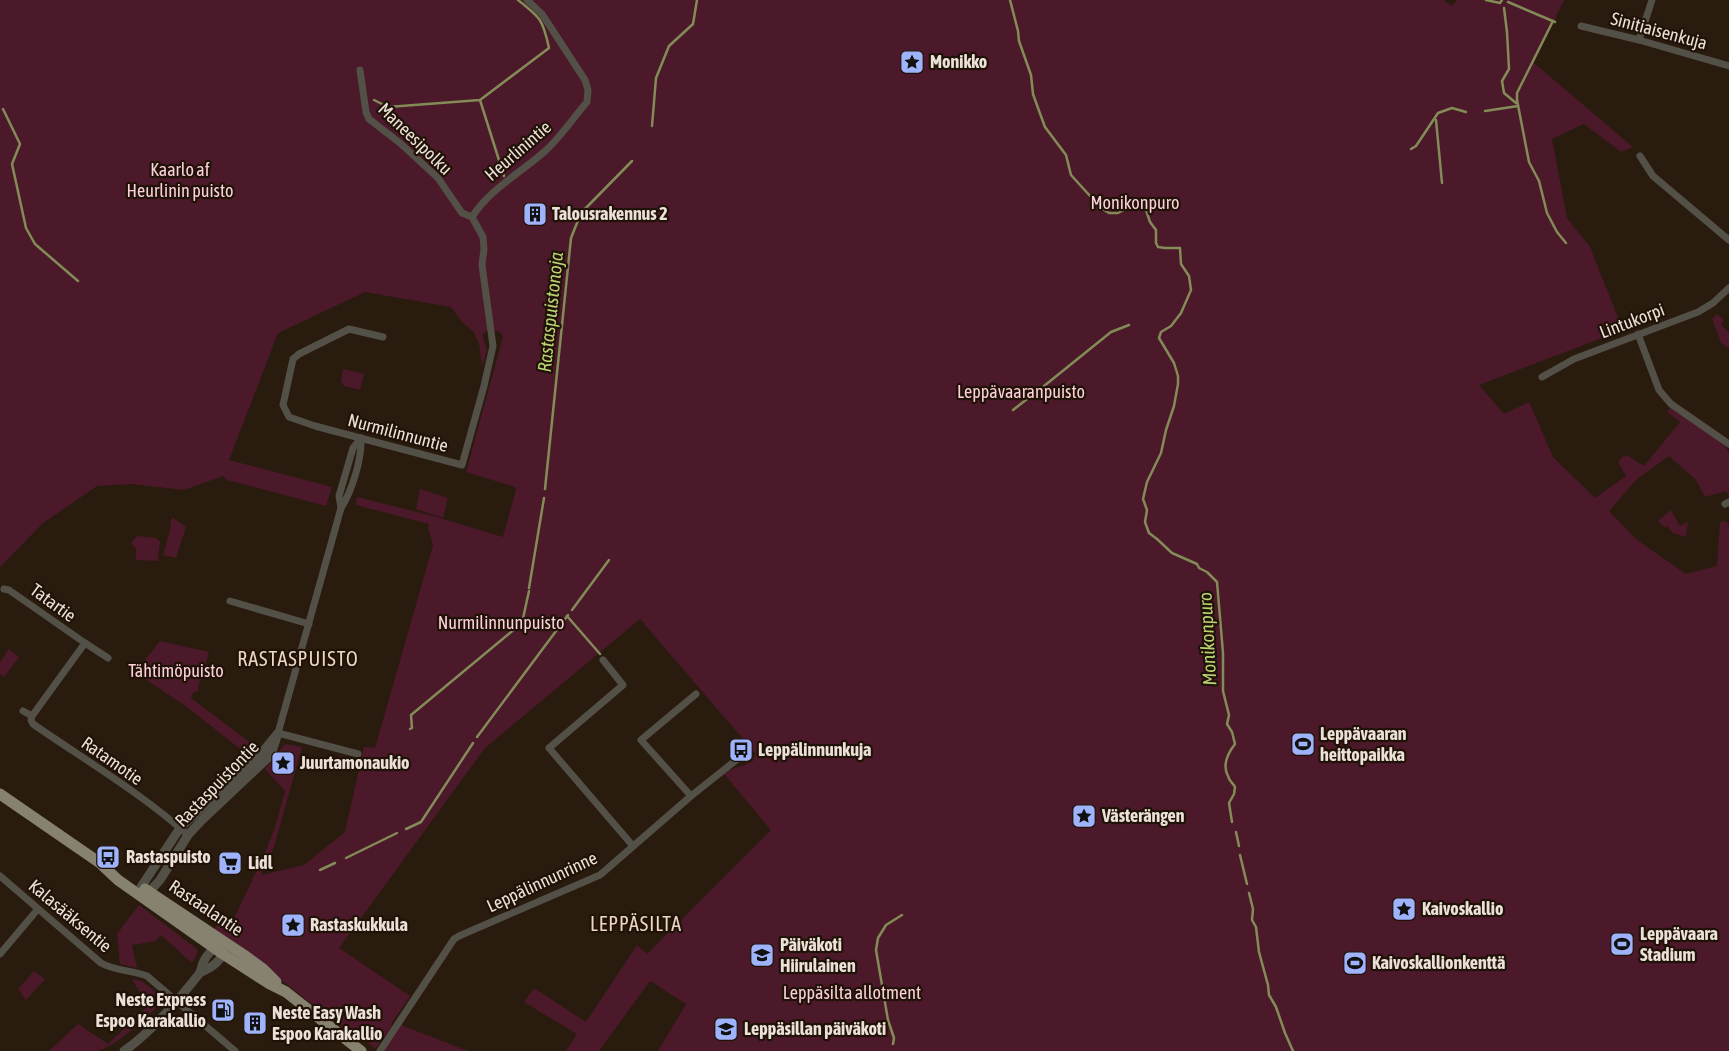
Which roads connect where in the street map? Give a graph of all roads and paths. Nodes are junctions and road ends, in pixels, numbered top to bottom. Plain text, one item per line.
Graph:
1 (527, 0) edge
2 (1652, 0) edge
3 (1580, 26) dead end
4 (1639, 40) junction
5 (1729, 66) edge
6 (360, 70) dead end
7 (1640, 156) dead end
8 (472, 217) junction
9 (1729, 240) edge
10 (1729, 288) edge
11 (1638, 334) junction
12 (383, 337) dead end
13 (1542, 377) dead end
14 (361, 438) junction
15 (1729, 444) edge
16 (4, 589) dead end
17 (230, 601) dead end
18 (309, 624) junction
19 (85, 643) junction
20 (108, 658) dead end
21 (603, 660) dead end
22 (696, 694) dead end
23 (22, 711) dead end
24 (32, 716) junction
25 (278, 733) junction
26 (358, 754) dead end
27 (740, 757) dead end
28 (0, 794) edge
29 (691, 796) junction
30 (180, 828) junction
31 (188, 835) junction
32 (633, 846) junction
33 (0, 876) edge
34 (144, 892) junction
35 (38, 909) junction
36 (221, 948) junction
37 (0, 954) edge
38 (176, 1000) junction
39 (124, 1051) edge
40 (235, 1051) edge
41 (361, 1051) edge
42 (380, 1051) edge

1 - 8 street, Heurlinintie
2 - 4 street
3 - 4 street, Sinitiaisenkuja
4 - 5 street, Sinitiaisenkuja
6 - 8 street, Maneesipolku
7 - 9 street
8 - 14 street, Nurmilinnuntie
10 - 11 street, Lintukorpi
11 - 13 street, Lintukorpi
11 - 15 street
12 - 14 street, Nurmilinnuntie
14 - 18 street, Rastaspuistontie
16 - 19 street, Tatartie
17 - 18 street
18 - 25 street, Rastaspuistontie
19 - 20 street, Tatartie
19 - 24 street, Tatartie
21 - 32 street
22 - 29 street
23 - 24 street, Ratamotie
24 - 30 street, Ratamotie
25 - 26 street
25 - 30 street, Rastaspuistontie
25 - 31 street, Rastaspuistontie
27 - 29 street, Leppälinnunrinne
28 - 34 main road, Rastaalantie
29 - 32 street, Leppälinnunrinne
30 - 31 street, Ratamotie
30 - 34 street, Rastaspuistontie
31 - 34 street, Rastaspuistontie
32 - 42 street, Leppälinnunrinne
33 - 35 street, Kalasääksentie
34 - 36 main road, Rastaalantie
35 - 37 street
35 - 38 street, Kalasääksentie
36 - 38 street
36 - 41 main road, Rastaalantie
38 - 39 street
38 - 40 street, Kalasääksentie

